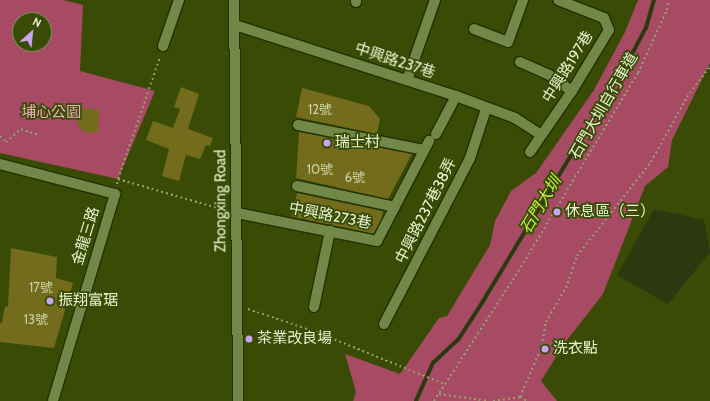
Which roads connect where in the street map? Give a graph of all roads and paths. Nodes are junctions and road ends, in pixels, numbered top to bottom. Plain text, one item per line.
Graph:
1 (179, 0) edge
2 (234, 0) edge
3 (435, 0) edge
4 (523, 0) edge
5 (558, 0) edge
6 (668, 0) edge
7 (235, 25) junction
8 (474, 29) dead end
9 (163, 46) joint
10 (520, 62) dead end
11 (710, 66) edge
12 (407, 80) junction
13 (572, 91) junction
14 (456, 96) junction
15 (486, 109) junction
16 (298, 124) dead end
17 (38, 135) dead end
18 (541, 135) junction
19 (0, 136) edge
20 (430, 142) junction
21 (530, 152) dead end
22 (0, 164) edge
23 (118, 179) junction
24 (297, 186) dead end
25 (115, 194) junction
26 (394, 207) junction
27 (237, 213) junction
28 (330, 231) junction
29 (236, 304) junction
30 (314, 307) dead end
31 (384, 324) dead end
32 (444, 384) junction
33 (438, 394) junction
34 (520, 397) junction
35 (53, 401) edge
36 (238, 401) edge
37 (434, 401) edge
38 (488, 401) edge
39 (493, 401) edge
40 (527, 401) edge

1 - 9 street
2 - 7 street, Zhongxing Road
3 - 12 street
4 - 8 street
5 - 13 street, 中興路197巷
6 - 32 path, 石門大圳自行車道
7 - 12 street, 中興路237巷
7 - 27 street, Zhongxing Road
9 - 23 path
10 - 13 street
11 - 34 path
12 - 14 street, 中興路237巷
13 - 18 street, 中興路197巷
14 - 15 street, 中興路237巷
14 - 20 street, 中興路273巷
15 - 18 street, 中興路237巷
15 - 31 street, 中興路237巷38弄
16 - 20 street
17 - 19 path
18 - 21 street, 中興路197巷
20 - 26 street, 中興路273巷
22 - 25 street, 金龍三路
23 - 25 path
23 - 27 path
24 - 26 street
25 - 35 street, 金龍三路
26 - 28 street, 中興路273巷
27 - 28 street, 中興路273巷
27 - 29 street, Zhongxing Road
28 - 30 street
29 - 32 path
29 - 36 street, Zhongxing Road
32 - 33 path, 石門大圳自行車道
33 - 37 path, 石門大圳自行車道
33 - 38 path
34 - 39 path
34 - 40 path

